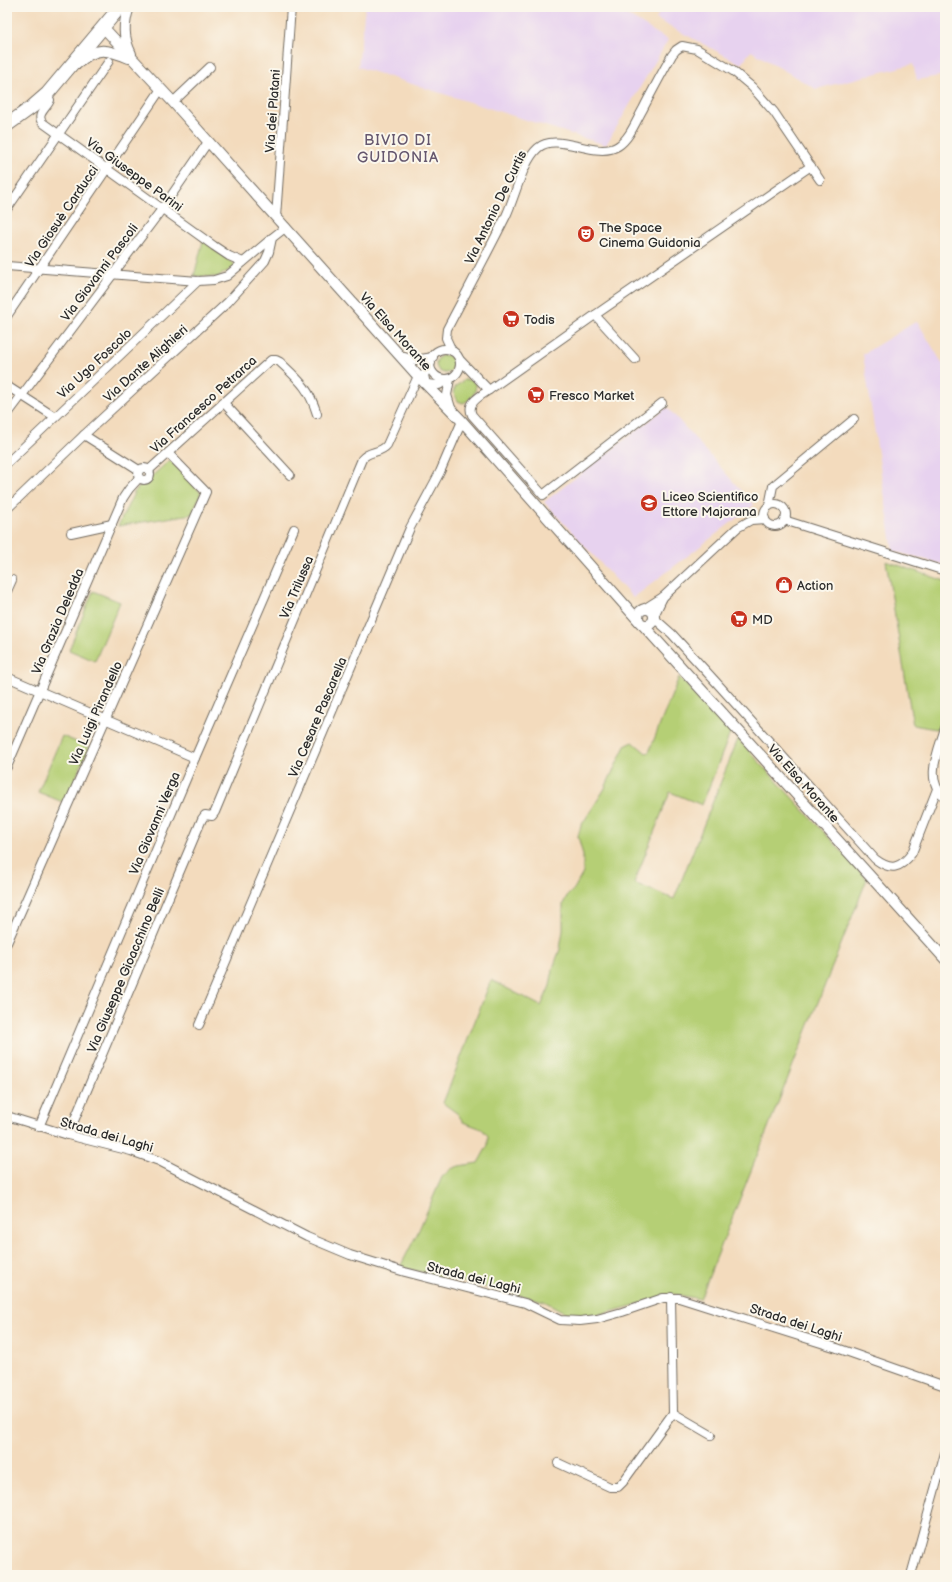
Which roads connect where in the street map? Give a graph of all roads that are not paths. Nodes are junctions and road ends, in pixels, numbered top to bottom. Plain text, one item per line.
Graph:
1 (120, 7) edge
2 (129, 7) edge
3 (291, 7) edge
4 (103, 27) junction
5 (133, 59) junction
6 (110, 61) dead end
7 (210, 67) dead end
8 (62, 78) junction
9 (161, 89) junction
10 (47, 94) junction
11 (173, 102) junction
12 (7, 125) edge
13 (58, 133) junction
14 (208, 142) junction
15 (811, 166) junction
16 (107, 169) junction
17 (820, 180) dead end
18 (7, 208) edge
19 (162, 209) junction
20 (276, 217) junction
21 (286, 227) junction
22 (272, 238) junction
23 (243, 262) junction
24 (7, 266) edge
25 (40, 268) junction
26 (113, 274) junction
27 (198, 281) junction
28 (595, 314) junction
29 (7, 316) edge
30 (452, 351) junction
31 (401, 356) junction
32 (432, 360) junction
33 (460, 360) junction
34 (635, 360) dead end
35 (473, 373) junction
36 (418, 376) junction
37 (452, 377) junction
38 (426, 384) junction
39 (7, 386) edge
40 (489, 390) junction
41 (22, 396) junction
42 (223, 402) junction
43 (662, 403) dead end
44 (452, 411) junction
45 (317, 414) dead end
46 (7, 415) edge
47 (55, 416) junction
48 (854, 419) dead end
49 (462, 421) junction
50 (84, 435) junction
51 (168, 453) junction
52 (7, 463) edge
53 (139, 474) junction
54 (290, 475) dead end
55 (769, 506) junction
56 (7, 508) edge
57 (766, 519) junction
58 (784, 520) junction
59 (112, 524) junction
60 (294, 529) dead end
61 (71, 533) dead end
62 (945, 571) edge
63 (12, 580) dead end
64 (7, 591) edge
65 (663, 597) junction
66 (644, 610) junction
67 (654, 617) junction
68 (641, 622) junction
69 (7, 677) edge
70 (41, 690) junction
71 (106, 719) junction
72 (945, 728) edge
73 (195, 758) junction
74 (7, 768) edge
75 (937, 789) junction
76 (945, 797) edge
77 (205, 815) joint
78 (7, 943) edge
79 (945, 959) edge
80 (199, 1024) dead end
81 (7, 1116) edge
82 (39, 1127) junction
83 (68, 1135) junction
84 (671, 1297) junction
85 (945, 1386) edge
86 (673, 1413) junction
87 (711, 1436) dead end
88 (945, 1453) edge
89 (558, 1463) dead end
90 (911, 1575) edge

1 - 4 main road
2 - 5 street, Via Elsa Morante
3 - 20 street, Via dei Platani
4 - 5 street, Via Elsa Morante
4 - 8 main road
5 - 8 street, Via Elsa Morante
5 - 9 street, Via Elsa Morante
6 - 13 street
7 - 11 street
8 - 10 main road
9 - 11 street, Via Elsa Morante
9 - 16 street, Via Giosuè Carducci
10 - 12 main road
10 - 13 street, Via Giuseppe Parini
11 - 14 street, Via Elsa Morante
13 - 16 street, Via Giuseppe Parini
13 - 18 street
14 - 19 street, Via Giovanni Pascoli
14 - 20 street, Via Elsa Morante
15 - 17 street
15 - 28 street
15 - 30 street, Via Antonio De Curtis
16 - 19 street, Via Giuseppe Parini
16 - 25 street, Via Giosuè Carducci
19 - 23 street, Via Giuseppe Parini
19 - 26 street, Via Giovanni Pascoli
20 - 21 street, Via Elsa Morante
21 - 22 street
21 - 31 street, Via Elsa Morante
22 - 23 street
22 - 50 street, Via Dante Alighieri
23 - 27 street
24 - 25 street
25 - 26 street
25 - 29 street, Via Giosuè Carducci
26 - 27 street
26 - 41 street, Via Giovanni Pascoli
27 - 47 street, Via Ugo Foscolo
28 - 34 street
28 - 40 street
30 - 32 street
30 - 33 street
31 - 32 street
31 - 36 street, Via Elsa Morante
32 - 37 street
32 - 38 street
33 - 35 street
33 - 37 street
35 - 37 street
35 - 40 street
36 - 38 street, Via Elsa Morante
36 - 77 street, Via Trilussa
37 - 38 street
37 - 44 street
38 - 44 street, Via Elsa Morante
39 - 41 street
40 - 43 street
41 - 46 street, Via Giovanni Pascoli
41 - 47 street
42 - 45 street, Via Francesco Petrarca
42 - 51 street, Via Francesco Petrarca
42 - 54 street
44 - 49 street, Via Elsa Morante
47 - 52 street, Via Ugo Foscolo
48 - 55 street
49 - 68 street, Via Elsa Morante
49 - 80 street, Via Cesare Pascarella
50 - 53 street
50 - 56 street, Via Dante Alighieri
51 - 53 street, Via Francesco Petrarca
51 - 71 street, Via Luigi Pirandello
53 - 59 street, Via Grazia Deledda
55 - 57 street
55 - 58 street
57 - 58 street
57 - 65 street
58 - 62 street
59 - 61 street
59 - 70 street, Via Grazia Deledda
60 - 73 street, Via Giovanni Verga
63 - 64 street
65 - 66 street
65 - 67 street
66 - 67 street
66 - 68 street
67 - 68 street
67 - 75 street
68 - 79 street, Via Elsa Morante
69 - 70 street
70 - 71 street
70 - 74 street, Via Grazia Deledda
71 - 73 street
71 - 78 street, Via Luigi Pirandello
72 - 75 street
73 - 82 street, Via Giovanni Verga
75 - 76 street
77 - 83 street, Via Giuseppe Gioacchino Belli
81 - 82 street, Strada dei Laghi
82 - 83 street, Strada dei Laghi
83 - 84 street, Strada dei Laghi
84 - 85 street, Strada dei Laghi
84 - 86 street
86 - 87 street
86 - 89 street
88 - 90 street

